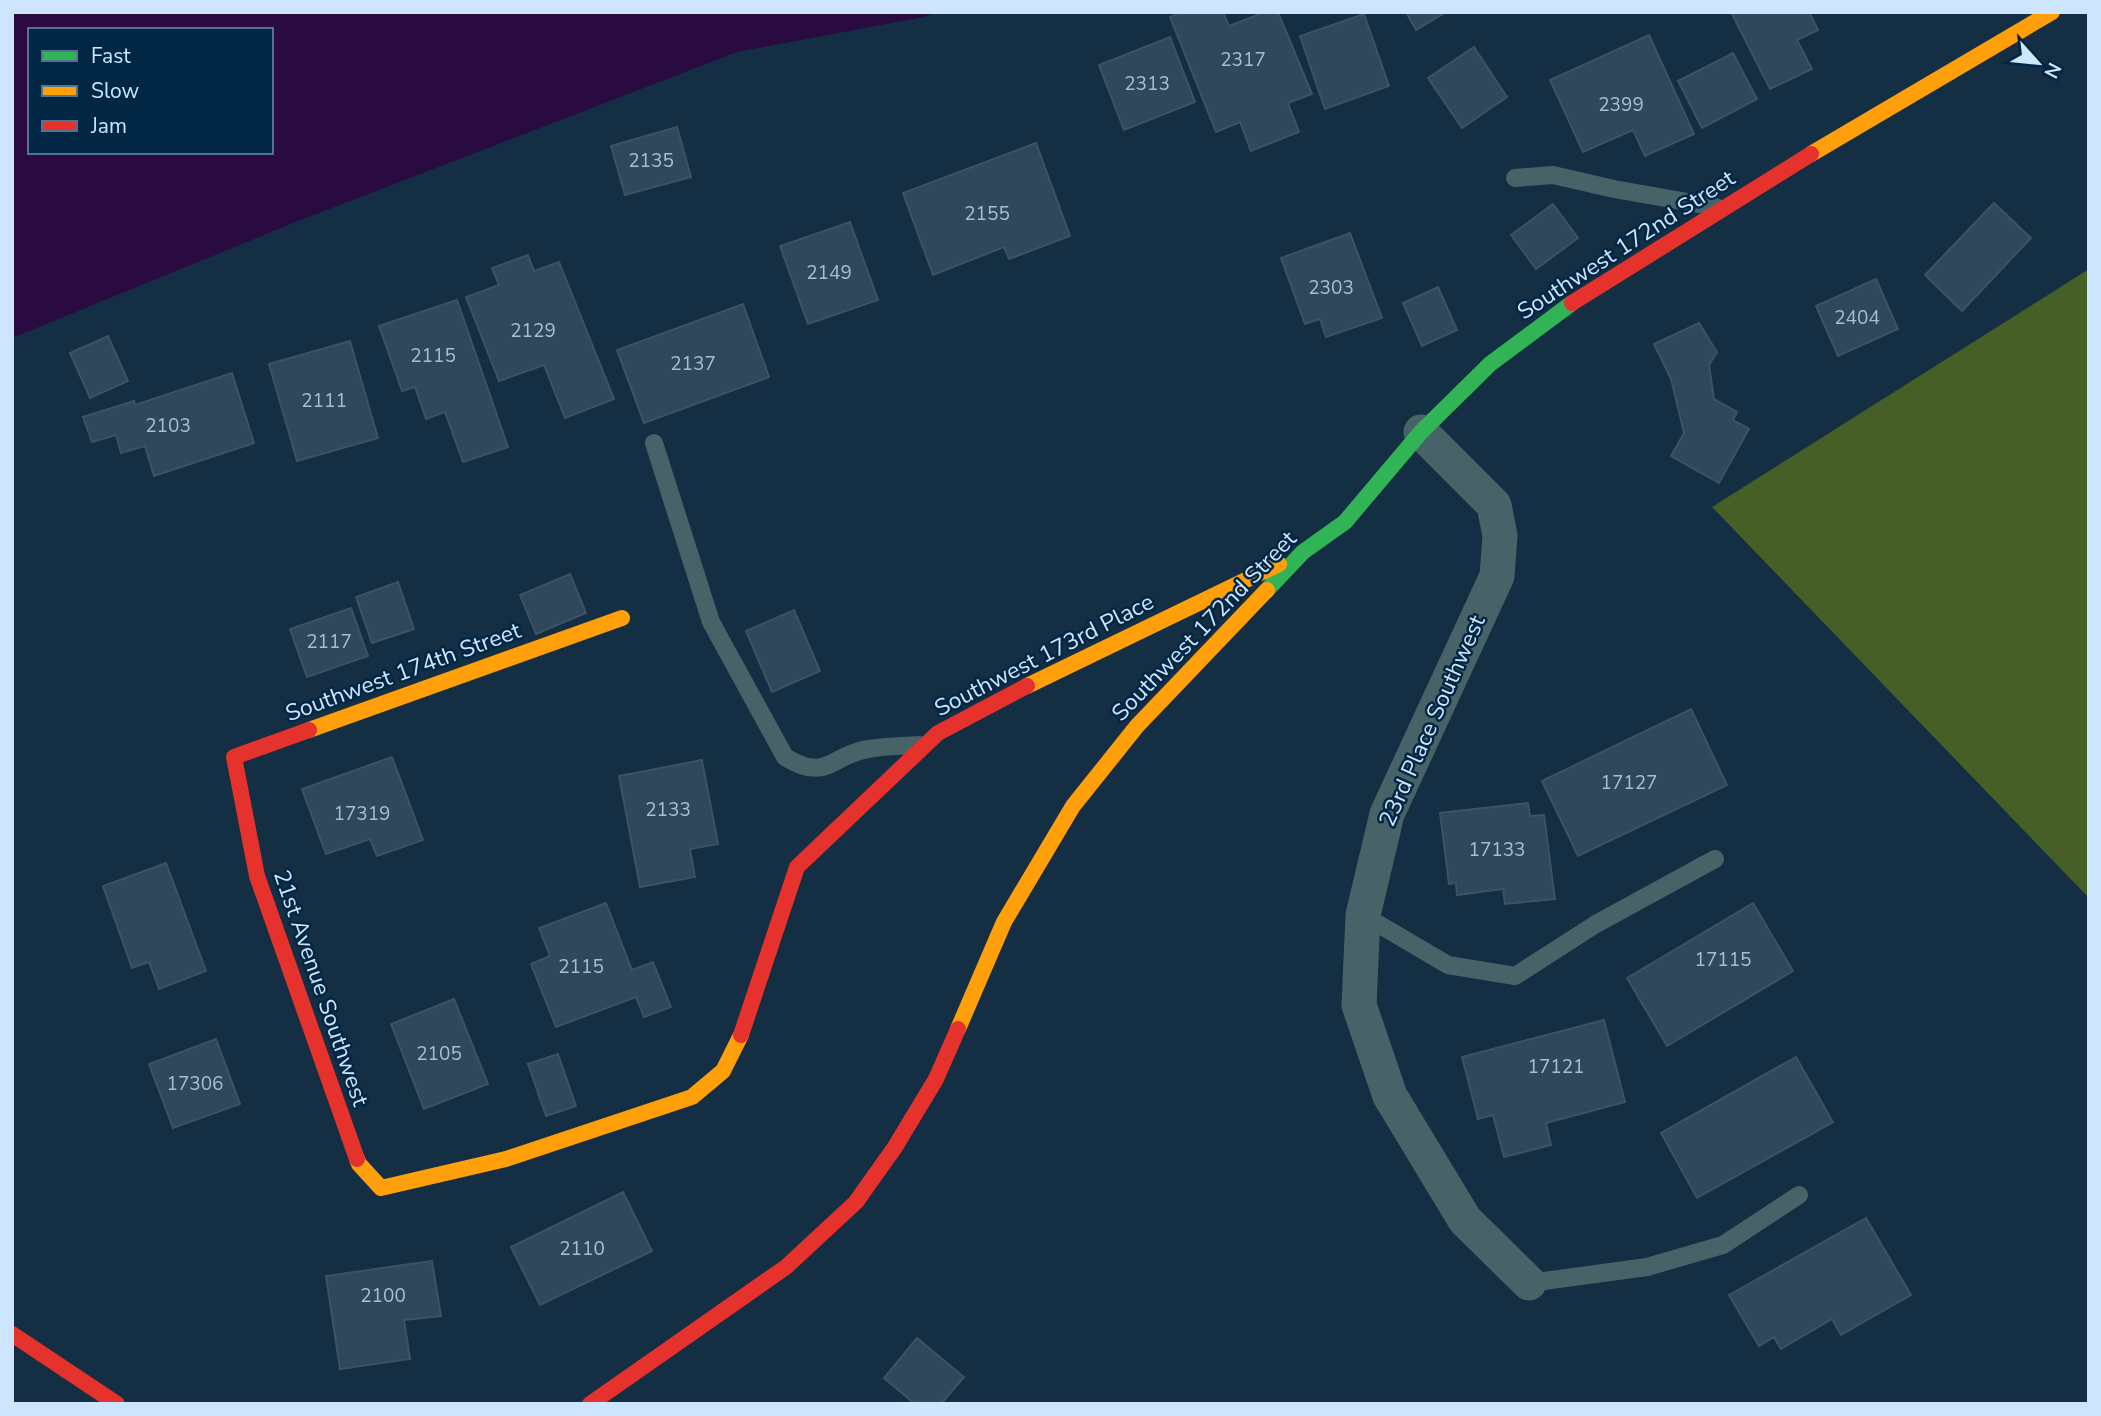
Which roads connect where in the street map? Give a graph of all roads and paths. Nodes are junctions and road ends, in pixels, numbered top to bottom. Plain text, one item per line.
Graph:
1 (2052, 12) edge
2 (1516, 178) dead end
3 (1723, 208) junction
4 (1421, 432) junction
5 (654, 443) dead end
6 (1303, 552) junction
7 (622, 618) dead end
8 (926, 744) junction
9 (240, 793) joint
10 (1715, 859) dead end
11 (1363, 915) junction
12 (381, 1188) joint
13 (1799, 1195) dead end
14 (1529, 1283) joint
15 (12, 1334) edge
16 (117, 1404) edge
17 (590, 1404) edge

1 - 3 street, Southwest 172nd Street
2 - 3 lane
3 - 4 street, Southwest 172nd Street
4 - 6 street, Southwest 172nd Street
4 - 11 street, 23rd Place Southwest
5 - 8 lane
6 - 8 street, Southwest 173rd Place
6 - 17 street, Southwest 172nd Street
7 - 9 street, Southwest 174th Street
8 - 12 street, Southwest 173rd Place
9 - 12 street, 21st Avenue Southwest
10 - 11 lane
11 - 14 street, 23rd Place Southwest
13 - 14 lane
15 - 16 street

